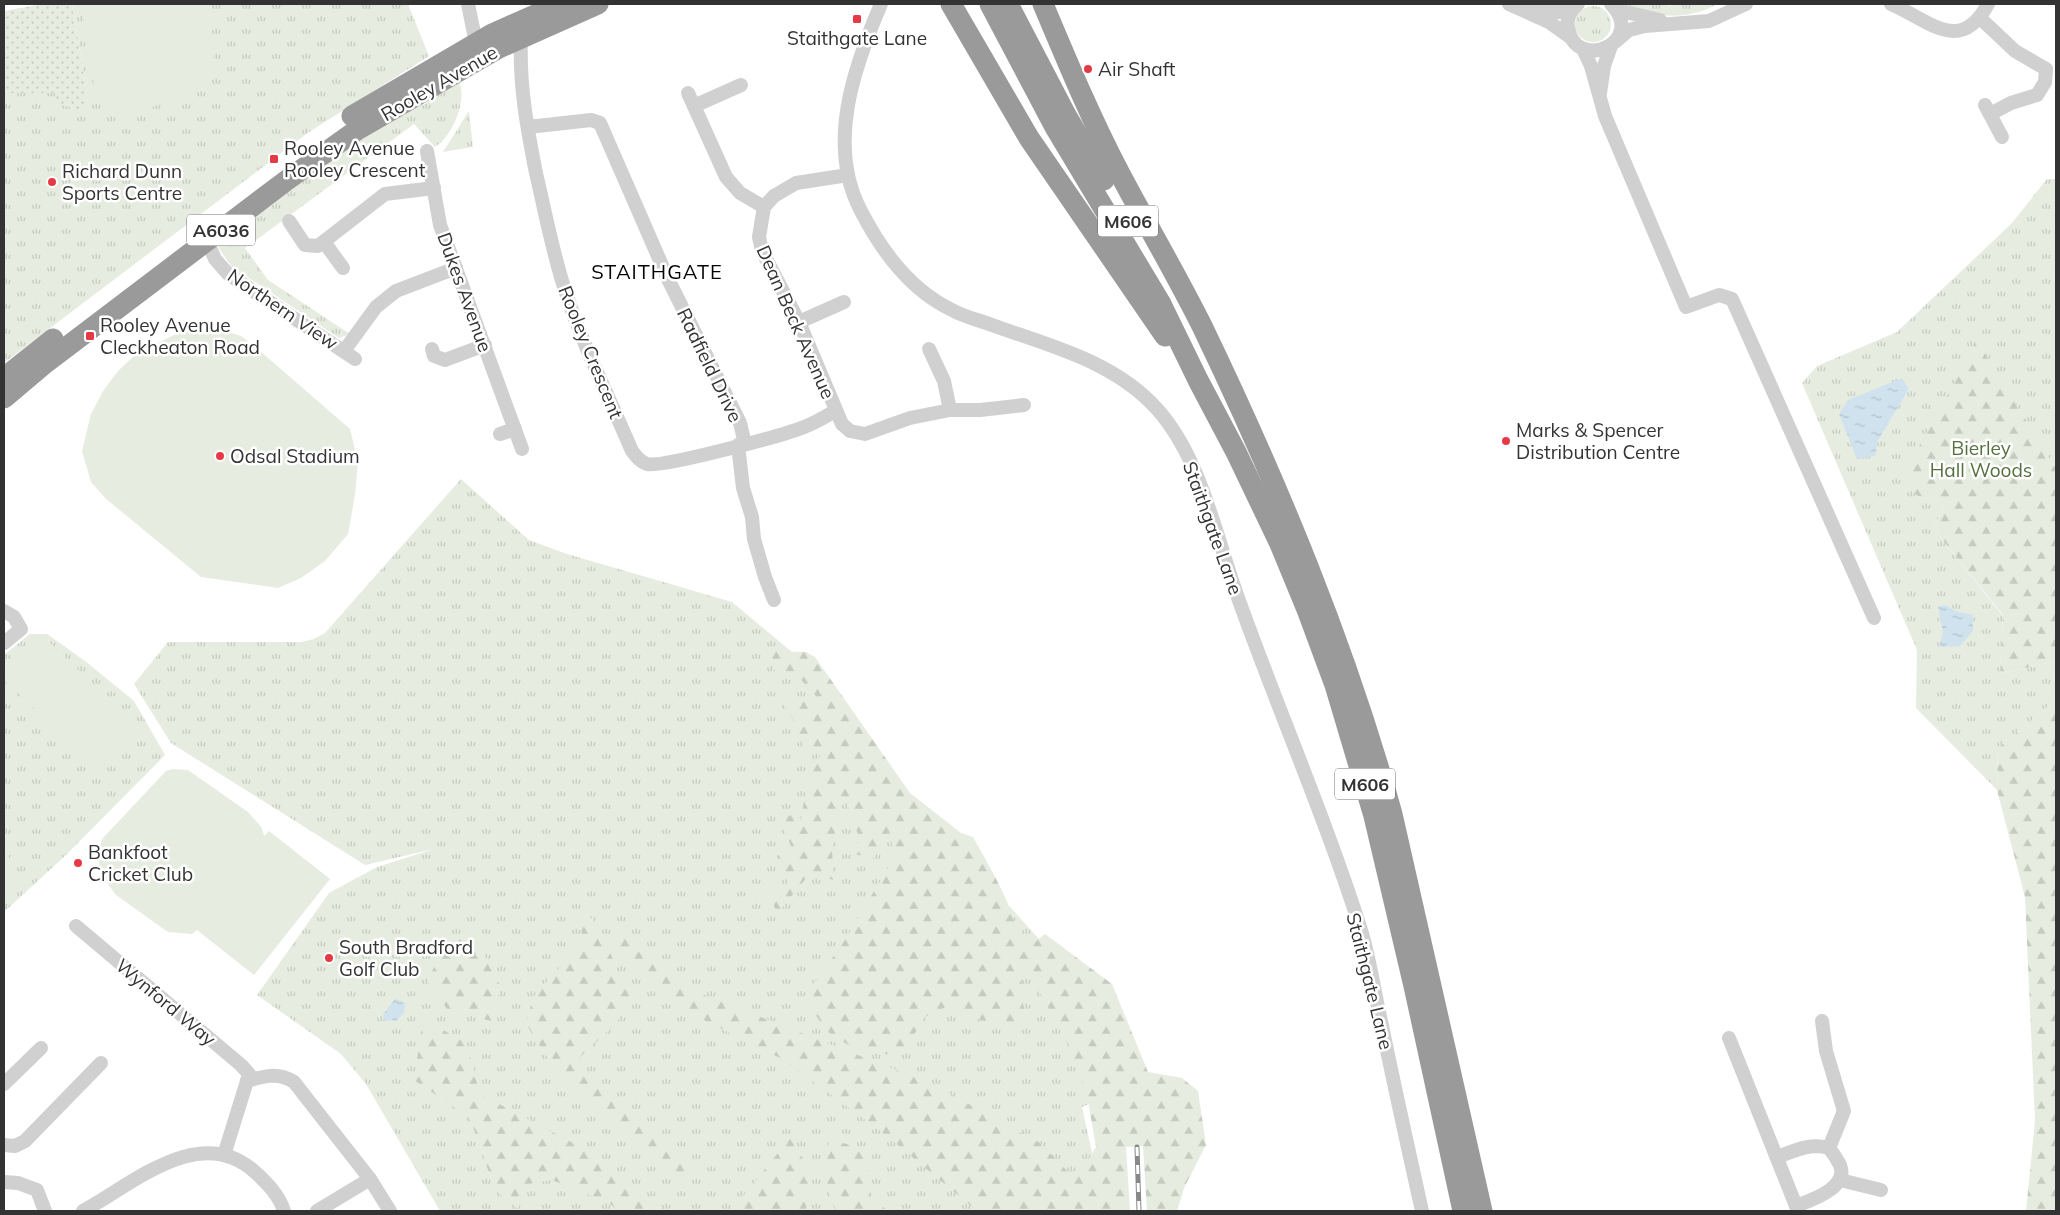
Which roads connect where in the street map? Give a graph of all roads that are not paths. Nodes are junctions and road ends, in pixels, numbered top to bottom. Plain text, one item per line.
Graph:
1 (468, 4) edge
2 (560, 4) edge
3 (598, 4) edge
4 (881, 4) edge
5 (951, 4) edge
6 (990, 4) edge
7 (1008, 4) edge
8 (1043, 4) edge
9 (1509, 4) edge
10 (1523, 4) edge
11 (1746, 4) edge
12 (1891, 4) edge
13 (1988, 4) edge
14 (1614, 7) edge
15 (1574, 8) edge
16 (1980, 18) junction
17 (1695, 24) junction
18 (1570, 36) junction
19 (521, 38) junction
20 (476, 43) junction
21 (1613, 44) junction
22 (1583, 49) junction
23 (2051, 66) edge
24 (741, 85) dead end
25 (688, 93) dead end
26 (1599, 99) junction
27 (694, 106) junction
28 (528, 127) junction
29 (2002, 138) dead end
30 (427, 151) dead end
31 (848, 175) junction
32 (434, 188) junction
33 (764, 207) junction
34 (289, 221) dead end
35 (207, 242) junction
36 (324, 242) junction
37 (343, 268) dead end
38 (456, 268) junction
39 (844, 302) dead end
40 (798, 322) junction
41 (485, 345) junction
42 (432, 349) dead end
43 (929, 349) dead end
44 (4, 378) edge
45 (1198, 380) junction
46 (4, 398) edge
47 (1024, 405) dead end
48 (950, 410) junction
49 (835, 411) junction
50 (515, 429) junction
51 (500, 434) dead end
52 (1253, 436) junction
53 (741, 445) junction
54 (522, 449) dead end
55 (774, 600) dead end
56 (4, 611) edge
57 (1874, 618) dead end
58 (4, 643) edge
59 (76, 926) dead end
60 (1822, 1020) dead end
61 (1729, 1038) dead end
62 (41, 1048) dead end
63 (101, 1063) dead end
64 (246, 1081) junction
65 (4, 1084) edge
66 (4, 1140) edge
67 (4, 1144) edge
68 (1829, 1148) junction
69 (4, 1152) edge
70 (224, 1155) junction
71 (1778, 1157) junction
72 (370, 1179) junction
73 (1840, 1180) junction
74 (4, 1182) edge
75 (1882, 1190) dead end
76 (1797, 1209) edge
77 (46, 1211) edge
78 (84, 1211) edge
79 (284, 1211) edge
80 (317, 1211) edge
81 (390, 1211) edge
82 (1422, 1211) edge
83 (1463, 1211) edge
84 (1482, 1211) edge

1 - 20 street
2 - 20 highway, Rooley Avenue / A6036
3 - 19 highway, Rooley Avenue / A6036
4 - 31 street, Staithgate Lane
5 - 45 highway, M606
6 - 45 highway, M606
7 - 52 highway, M606
8 - 52 highway, M606
9 - 18 street
10 - 15 street
11 - 17 street
12 - 16 street
13 - 16 street
14 - 17 street
14 - 21 street
15 - 18 street
16 - 23 street
17 - 21 street
18 - 22 street
19 - 28 street, Rooley Crescent
19 - 35 highway, Rooley Avenue / A6036
20 - 44 highway, Rooley Avenue / A6036
21 - 22 street
21 - 26 street
22 - 26 street
23 - 29 street
24 - 27 street
25 - 27 street
26 - 57 street
27 - 33 street
28 - 53 street, Radfield Drive
28 - 53 street, Rooley Crescent
30 - 32 street, Dukes Avenue
31 - 33 street
31 - 82 street, Staithgate Lane
32 - 36 street
32 - 38 street, Dukes Avenue
33 - 40 street, Dean Beck Avenue
34 - 36 street
35 - 38 street, Northern View
35 - 46 highway, Rooley Avenue / A6036
36 - 37 street
38 - 41 street, Dukes Avenue
39 - 40 street
40 - 49 street, Dean Beck Avenue
41 - 42 street
41 - 50 street, Dukes Avenue
43 - 48 street
45 - 83 highway, M606
47 - 48 street, Dean Beck Avenue
48 - 49 street, Dean Beck Avenue
49 - 53 street, Rooley Crescent
50 - 51 street
50 - 54 street, Dukes Avenue
52 - 84 highway, M606
53 - 55 street, Radfield Drive
56 - 58 street
59 - 64 street, Wynford Way
60 - 68 street
61 - 71 street
62 - 65 street
63 - 67 street
64 - 70 street
64 - 72 street
66 - 67 street
67 - 69 street
68 - 71 street
68 - 73 street
70 - 78 street
70 - 79 street
71 - 76 street
72 - 80 street
72 - 81 street
73 - 75 street
73 - 76 street
74 - 77 street

